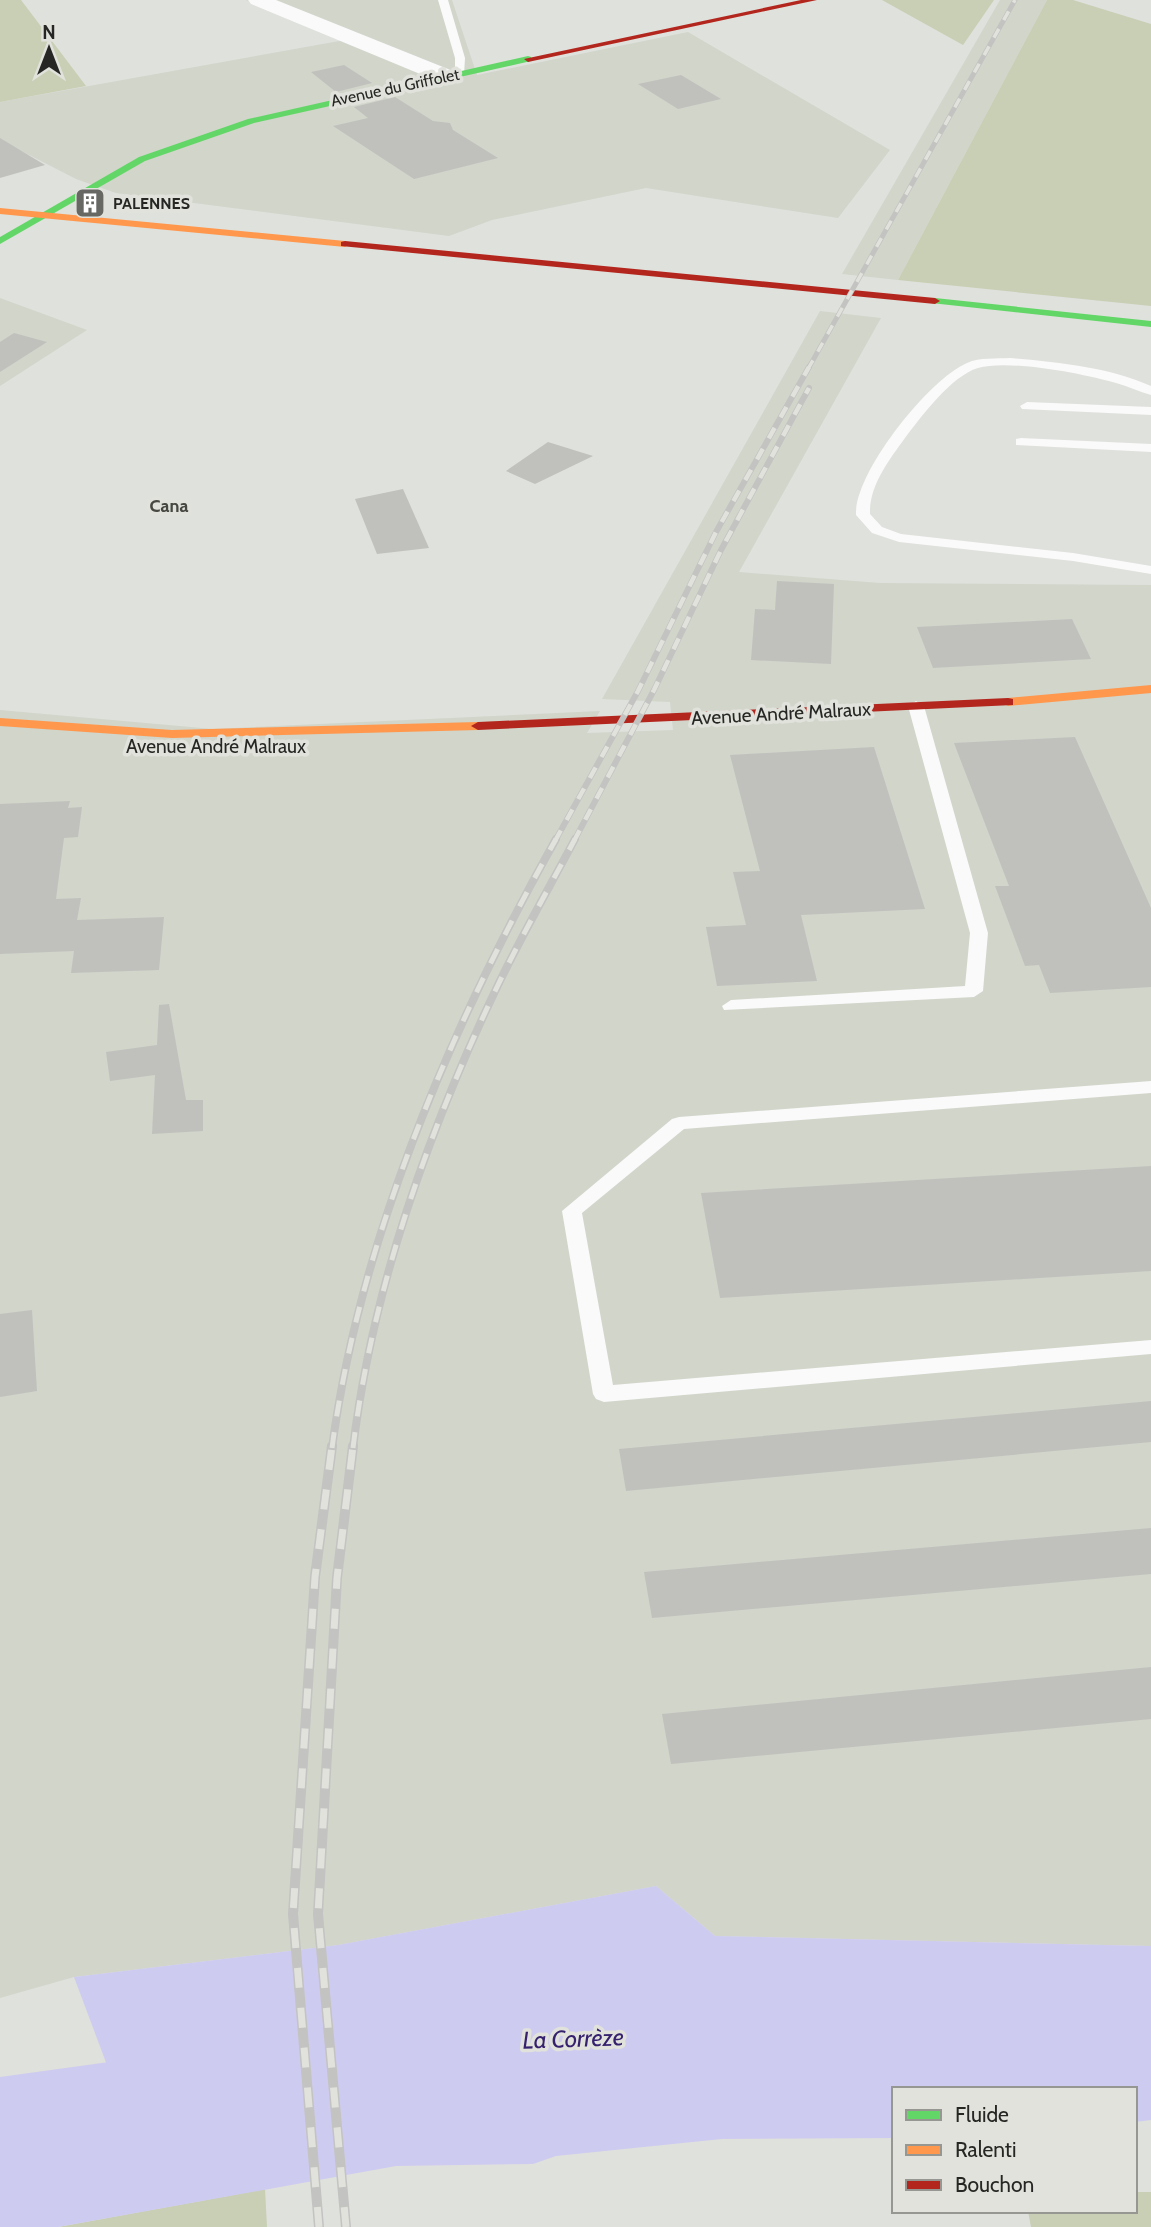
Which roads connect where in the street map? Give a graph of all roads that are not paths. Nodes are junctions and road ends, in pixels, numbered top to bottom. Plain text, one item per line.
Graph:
1 (258, 0) edge
2 (443, 0) edge
3 (813, 0) edge
4 (453, 74) junction
5 (2, 216) edge
6 (0, 241) edge
7 (807, 294) junction
8 (1151, 324) edge
9 (1151, 337) edge
10 (1151, 391) edge
11 (1027, 406) dead end
12 (1151, 411) edge
13 (1021, 442) dead end
14 (1151, 448) edge
15 (1151, 570) edge
16 (1151, 689) edge
17 (1049, 700) junction
18 (1151, 704) edge
19 (916, 706) junction
20 (0, 722) edge
21 (514, 725) junction
22 (42, 741) dead end
23 (319, 747) dead end
24 (251, 748) dead end
25 (731, 1006) dead end
26 (1151, 1087) edge
27 (1151, 1347) edge

1 - 4 street
2 - 4 lane
3 - 4 main road, Avenue du Griffolet
4 - 6 main road, Avenue du Griffolet
5 - 7 main road
5 - 7 main road
7 - 8 main road
7 - 9 main road
10 - 15 lane
11 - 12 lane
13 - 14 lane
16 - 17 main road, Avenue André Malraux
17 - 18 main road, Avenue André Malraux
17 - 19 main road, Avenue André Malraux
19 - 21 main road, Avenue André Malraux
19 - 25 lane
20 - 21 main road, Avenue André Malraux
21 - 23 main road, Avenue André Malraux
22 - 24 main road, Avenue André Malraux
26 - 27 lane

